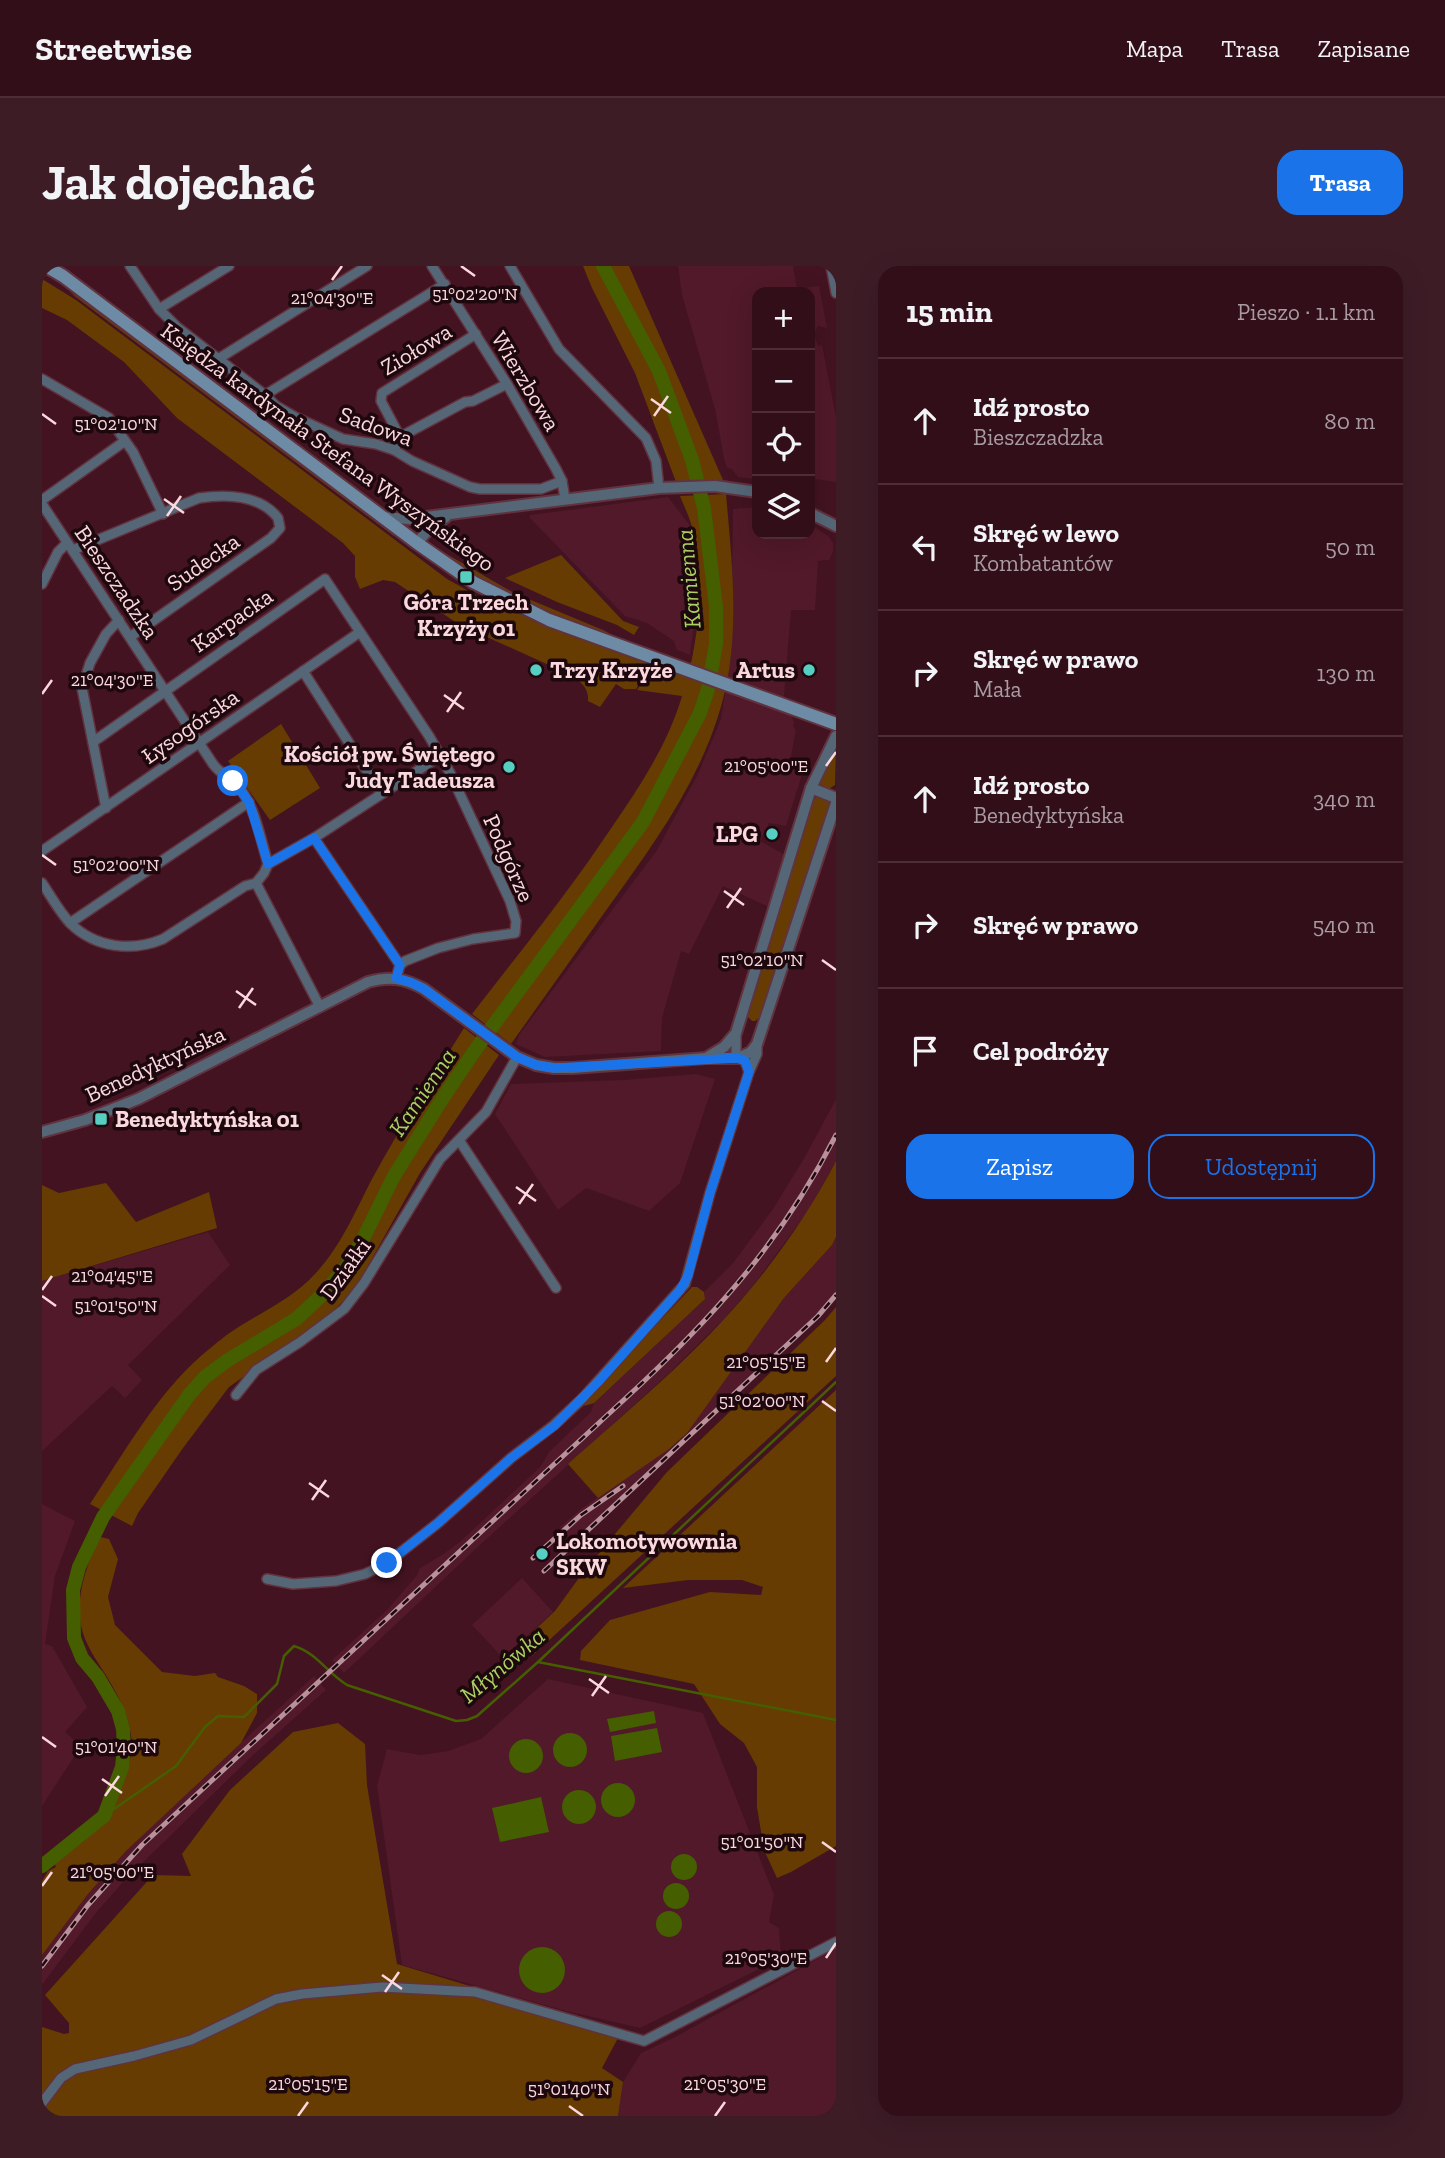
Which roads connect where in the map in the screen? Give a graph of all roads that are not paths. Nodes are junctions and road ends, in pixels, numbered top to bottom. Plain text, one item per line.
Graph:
1 (46, 266) edge
2 (130, 266) edge
3 (229, 266) edge
4 (367, 266) edge
5 (432, 266) edge
6 (510, 266) edge
7 (831, 266) edge
8 (445, 284) junction
9 (836, 293) edge
10 (159, 309) junction
11 (477, 334) junction
12 (218, 359) junction
13 (42, 379) edge
14 (507, 384) junction
15 (265, 395) junction
16 (400, 437) junction
17 (125, 441) junction
18 (394, 450) junction
19 (562, 481) junction
20 (659, 488) junction
21 (752, 491) edge
22 (565, 499) junction
23 (42, 502) edge
24 (163, 514) junction
25 (452, 514) junction
26 (815, 516) edge
27 (382, 517) junction
28 (425, 517) junction
29 (836, 526) edge
30 (413, 540) junction
31 (70, 547) junction
32 (325, 579) joint
33 (42, 584) edge
34 (119, 620) junction
35 (360, 632) junction
36 (130, 637) junction
37 (303, 671) junction
38 (165, 689) junction
39 (836, 724) edge
40 (836, 736) edge
41 (93, 742) junction
42 (199, 742) junction
43 (440, 756) junction
44 (811, 788) junction
45 (381, 793) junction
46 (836, 798) edge
47 (249, 802) junction
48 (836, 803) edge
49 (106, 808) junction
50 (314, 838) junction
51 (42, 851) edge
52 (268, 864) junction
53 (42, 883) edge
54 (256, 883) junction
55 (70, 923) junction
56 (400, 965) junction
57 (396, 978) junction
58 (320, 1007) junction
59 (738, 1028) junction
60 (762, 1030) junction
61 (757, 1044) junction
62 (517, 1057) junction
63 (706, 1058) junction
64 (738, 1058) junction
65 (749, 1072) junction
66 (42, 1132) edge
67 (459, 1140) junction
68 (555, 1286) dead end
69 (236, 1395) dead end
70 (267, 1580) dead end
71 (836, 1942) edge
72 (42, 2103) edge

1 - 27 main road, Księdza kardynała Stefana Wyszyńskiego
2 - 10 street, Sadowa
3 - 10 street
4 - 12 street
5 - 8 street, Wierzbowa
6 - 20 street
7 - 9 street
8 - 11 street, Wierzbowa
8 - 15 street
10 - 12 street, Sadowa
11 - 14 street, Wierzbowa
11 - 16 street, Ziołowa
12 - 15 street, Sadowa
13 - 17 street
14 - 16 street
14 - 19 street, Wierzbowa
15 - 18 street, Sadowa
16 - 18 street
17 - 23 street
17 - 24 street
18 - 19 street, Sadowa
19 - 22 street
20 - 21 street
20 - 22 street
22 - 25 street
23 - 31 street, Bieszczadzka
24 - 31 street
24 - 36 street, Sudecka
25 - 28 street
25 - 30 street
26 - 29 street
27 - 28 street
27 - 30 main road, Księdza kardynała Stefana Wyszyńskiego
28 - 30 street
30 - 39 main road, Księdza kardynała Stefana Wyszyńskiego
31 - 33 street
31 - 34 street, Bieszczadzka
32 - 35 street, Podgórze
32 - 38 street, Karpacka
34 - 36 street, Bieszczadzka
34 - 41 street
35 - 37 street, Łysogórska
35 - 43 street, Podgórze
36 - 38 street, Bieszczadzka
37 - 42 street, Łysogórska
37 - 45 street
38 - 41 street, Karpacka
38 - 42 street, Bieszczadzka
40 - 44 street
41 - 49 street
42 - 47 street, Bieszczadzka
42 - 49 street, Łysogórska
43 - 45 street
43 - 56 street, Podgórze
44 - 46 street
44 - 59 street
45 - 50 street
47 - 52 street, Bieszczadzka
47 - 55 street
48 - 60 street
49 - 51 street, Łysogórska
50 - 52 street
50 - 56 street
52 - 54 street
53 - 55 street
54 - 55 street
54 - 58 street
56 - 57 street
57 - 58 street, Benedyktyńska
57 - 62 street
58 - 66 street, Benedyktyńska
59 - 60 street
59 - 63 street
59 - 64 street
60 - 61 street
61 - 64 street
61 - 65 street
62 - 63 street
62 - 67 street, Działki
63 - 64 street
64 - 65 street
65 - 70 street
67 - 68 street
67 - 69 street, Działki
71 - 72 street

